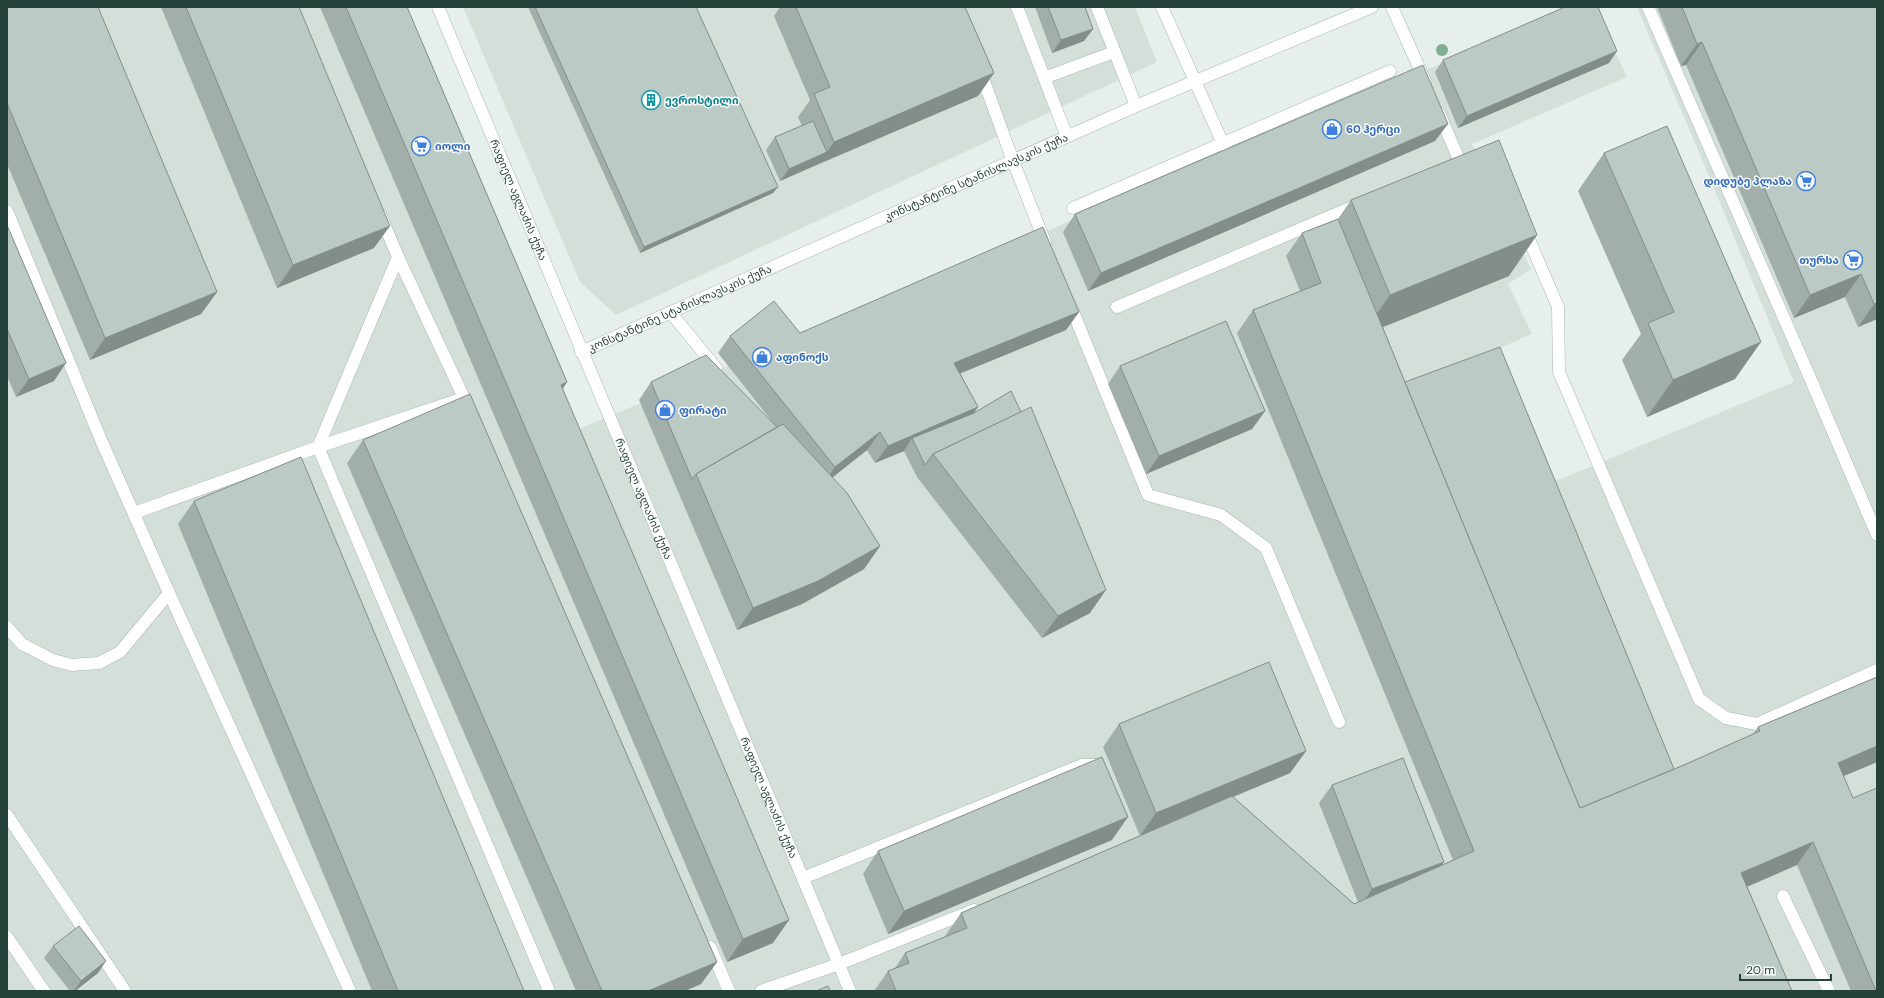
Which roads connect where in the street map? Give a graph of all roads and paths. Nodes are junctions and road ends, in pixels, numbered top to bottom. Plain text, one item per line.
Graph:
1 (438, 7) edge
2 (1017, 7) edge
3 (1097, 7) edge
4 (1162, 7) edge
5 (1372, 7) edge
6 (1392, 7) edge
7 (1648, 7) edge
8 (1114, 52) junction
9 (976, 58) edge
10 (1390, 71) dead end
11 (1044, 78) junction
12 (1195, 81) junction
13 (1136, 106) junction
14 (1067, 137) junction
15 (1223, 144) junction
16 (1012, 161) junction
17 (1473, 166) edge
18 (1365, 202) edge
19 (376, 205) edge
20 (1073, 208) dead end
21 (7, 211) edge
22 (1521, 221) edge
23 (1049, 252) edge
24 (398, 256) junction
25 (1064, 289) edge
26 (1117, 307) dead end
27 (671, 313) junction
28 (581, 352) junction
29 (724, 377) edge
30 (464, 398) junction
31 (470, 412) edge
32 (318, 447) junction
33 (134, 513) junction
34 (1877, 535) edge
35 (168, 593) junction
36 (7, 627) edge
37 (1877, 670) edge
38 (1339, 722) dead end
39 (1105, 775) edge
40 (7, 815) edge
41 (803, 878) junction
42 (1783, 896) dead end
43 (986, 905) edge
44 (703, 933) edge
45 (7, 937) edge
46 (839, 964) junction
47 (44, 991) edge
48 (125, 991) edge
49 (350, 991) edge
50 (549, 991) edge
51 (729, 991) edge
52 (761, 991) edge
53 (850, 991) edge
54 (1829, 991) edge

1 - 28 street, რაფიელ აგლაძის ქუჩა
2 - 11 street
3 - 8 street
4 - 12 street
5 - 12 street, კონსტანტინე სტანისლავსკის ქუჩა
6 - 17 street
7 - 34 street
8 - 11 street
8 - 13 street
9 - 16 street
10 - 15 street
11 - 14 street
12 - 13 street, კონსტანტინე სტანისლავსკის ქუჩა
12 - 15 street
13 - 14 street, კონსტანტინე სტანისლავსკის ქუჩა
14 - 16 street, კონსტანტინე სტანისლავსკის ქუჩა
15 - 20 street
16 - 23 street
16 - 27 street, კონსტანტინე სტანისლავსკის ქუჩა
18 - 26 street
19 - 24 street
21 - 33 street
22 - 37 street
24 - 30 street
24 - 32 street
25 - 38 street
27 - 28 street, კონსტანტინე სტანისლავსკის ქუჩა
27 - 29 street
28 - 41 street, რაფიელ აგლაძის ქუჩა
30 - 31 street
30 - 32 street
32 - 33 street
32 - 50 street
33 - 35 street
35 - 36 street
35 - 49 street
39 - 41 street
40 - 48 street
41 - 46 street, რაფიელ აგლაძის ქუჩა
42 - 54 street
43 - 46 street
44 - 51 street
45 - 47 street
46 - 52 street
46 - 53 street, რაფიელ აგლაძის ქუჩა

